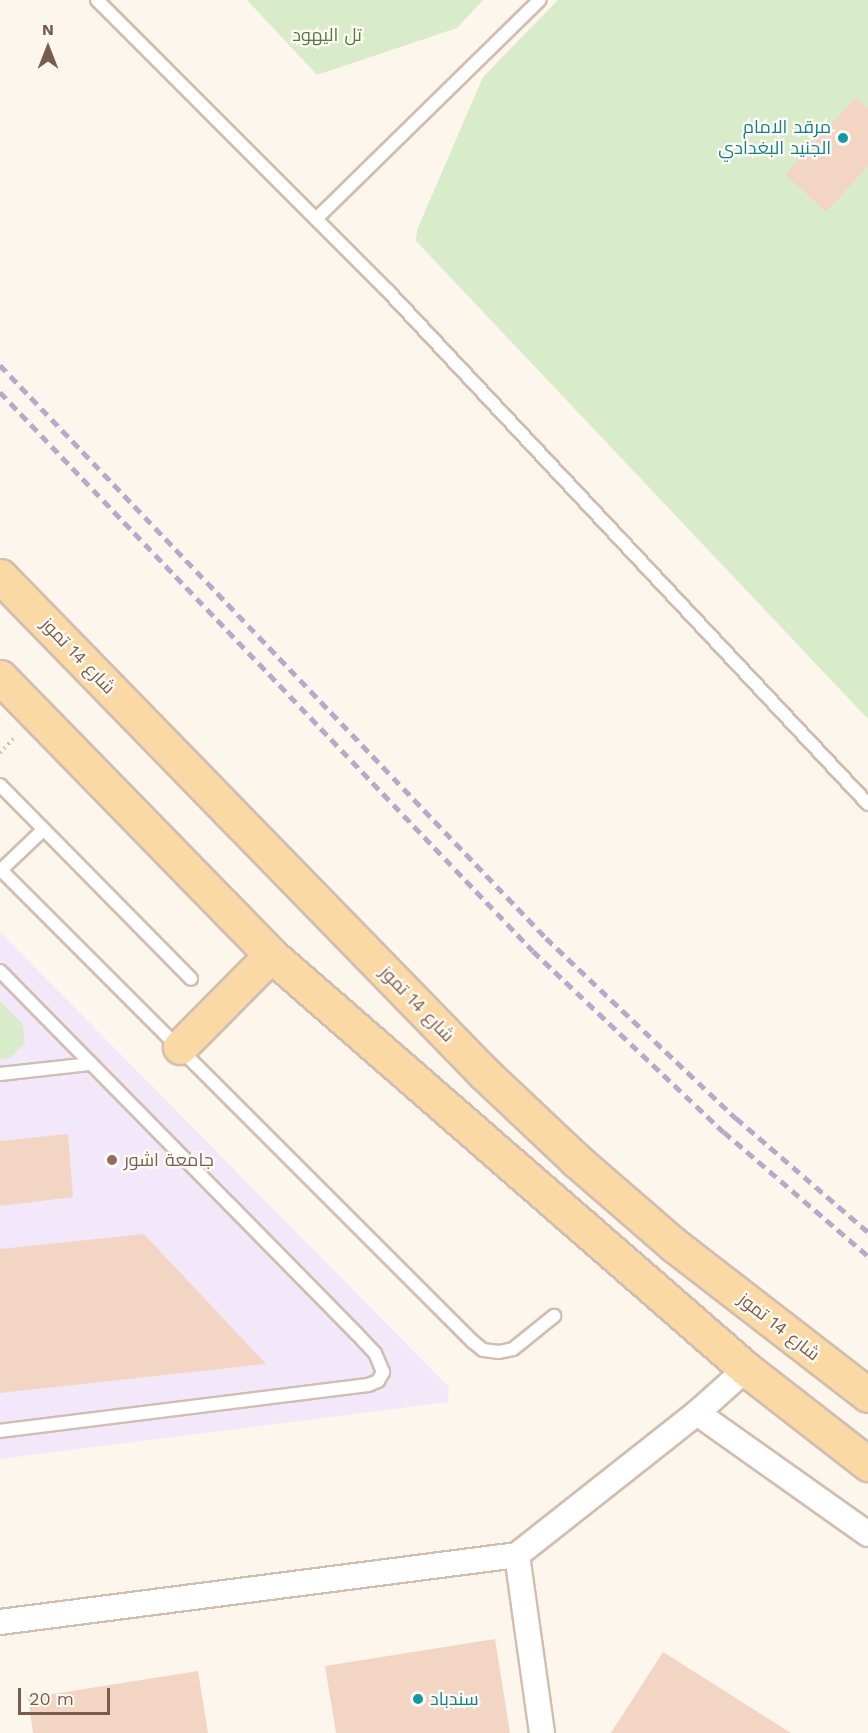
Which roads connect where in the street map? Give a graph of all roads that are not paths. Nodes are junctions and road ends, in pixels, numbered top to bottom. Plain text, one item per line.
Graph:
1 (97, 0) edge
2 (540, 0) edge
3 (316, 219) junction
4 (0, 576) edge
5 (0, 676) edge
6 (0, 785) edge
7 (868, 804) edge
8 (44, 829) junction
9 (0, 869) edge
10 (271, 955) junction
11 (0, 971) edge
12 (191, 979) dead end
13 (180, 1047) junction
14 (91, 1064) junction
15 (0, 1074) edge
16 (554, 1316) dead end
17 (746, 1369) junction
18 (868, 1395) edge
19 (697, 1413) junction
20 (0, 1431) edge
21 (868, 1464) edge
22 (868, 1534) edge
23 (517, 1555) junction
24 (0, 1622) edge
25 (542, 1733) edge

1 - 3 lane
2 - 3 lane
3 - 7 lane
4 - 18 main road, شارع 14 تموز
5 - 10 main road
6 - 8 lane
8 - 9 lane
8 - 12 lane
9 - 13 lane
10 - 13 main road
10 - 17 main road
11 - 14 lane
13 - 16 lane
14 - 15 lane
14 - 20 lane
17 - 19 street
17 - 21 main road
19 - 22 street
19 - 23 street
23 - 24 street
23 - 25 street

